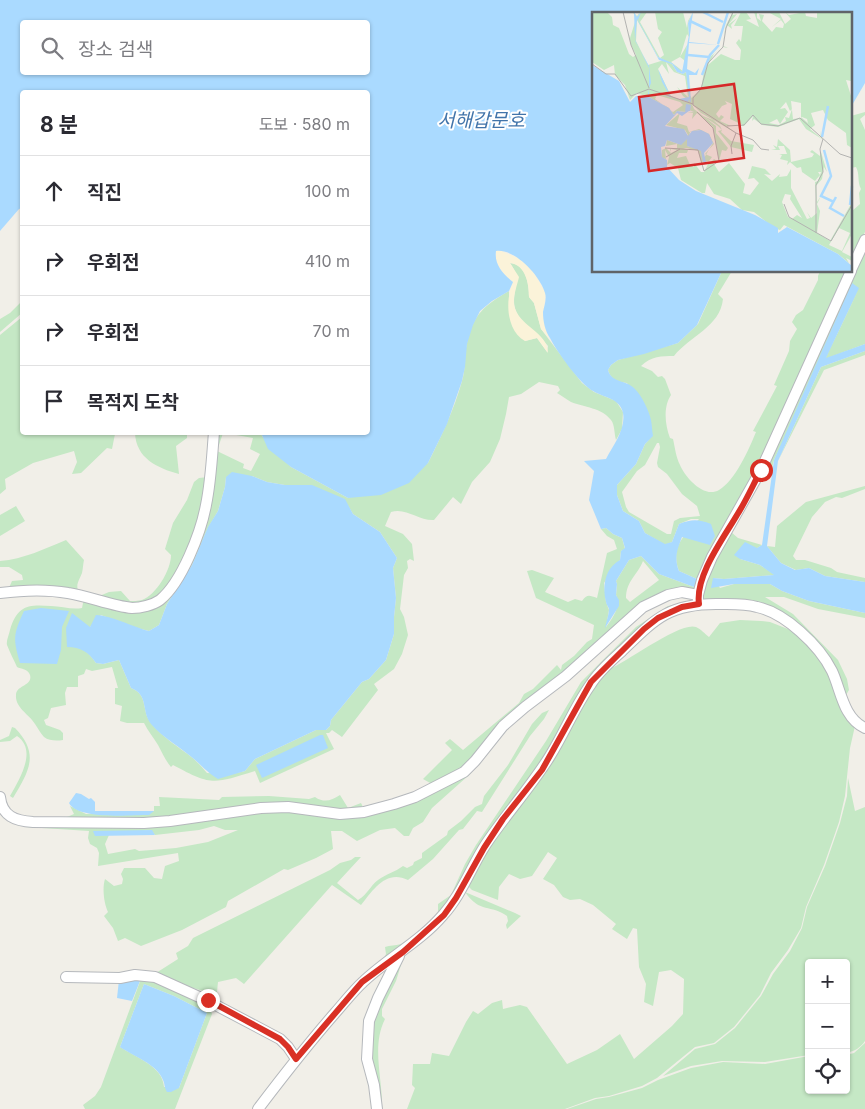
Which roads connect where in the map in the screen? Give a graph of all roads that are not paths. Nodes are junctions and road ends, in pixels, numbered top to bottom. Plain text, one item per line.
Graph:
1 (865, 240) edge
2 (852, 269) edge
3 (851, 272) edge
4 (214, 435) edge
5 (0, 593) edge
6 (698, 600) junction
7 (865, 728) edge
8 (0, 797) edge
9 (403, 952) junction
10 (66, 977) dead end
11 (296, 1059) junction
12 (258, 1109) edge
13 (377, 1109) edge

1 - 2 street
3 - 6 street
4 - 5 street
6 - 7 street
6 - 8 street
6 - 9 street
9 - 11 street
9 - 13 street
10 - 11 street
11 - 12 street

